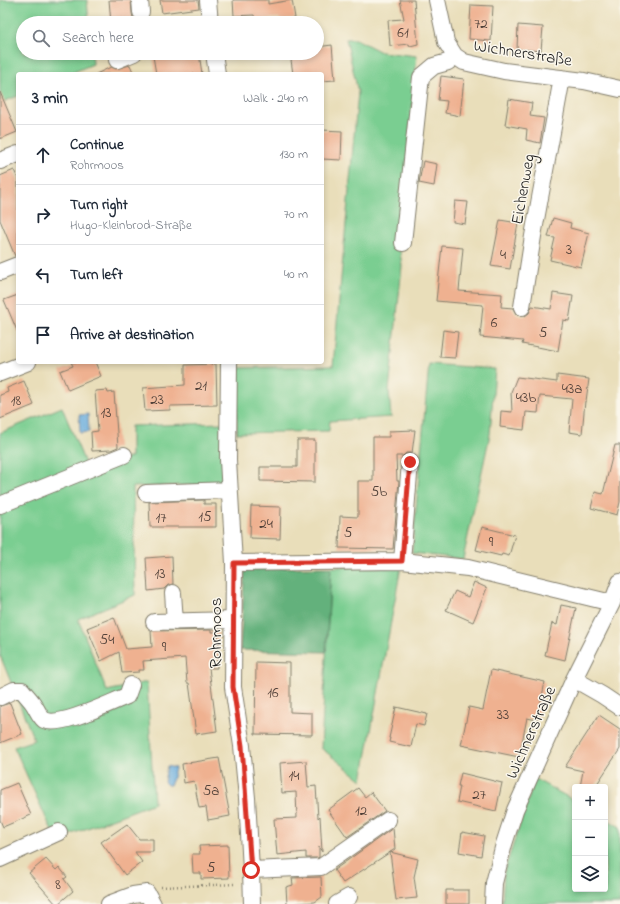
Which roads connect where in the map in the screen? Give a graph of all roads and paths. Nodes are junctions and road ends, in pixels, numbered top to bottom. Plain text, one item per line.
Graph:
1 (208, 0) edge
2 (436, 0) edge
3 (209, 16) edge
4 (455, 56) junction
5 (215, 60) edge
6 (217, 72) edge
7 (562, 78) junction
8 (620, 89) edge
9 (16, 155) edge
10 (0, 161) edge
11 (403, 243) dead end
12 (16, 266) edge
13 (0, 272) edge
14 (522, 307) dead end
15 (23, 364) edge
16 (229, 364) edge
17 (0, 373) edge
18 (124, 456) dead end
19 (410, 462) dead end
20 (230, 490) junction
21 (146, 493) dead end
22 (0, 505) edge
23 (402, 561) junction
24 (234, 563) junction
25 (620, 582) edge
26 (174, 593) dead end
27 (612, 603) junction
28 (234, 620) junction
29 (154, 622) dead end
30 (175, 622) junction
31 (574, 679) junction
32 (132, 685) dead end
33 (0, 696) edge
34 (620, 707) edge
35 (388, 820) dead end
36 (59, 832) dead end
37 (0, 858) edge
38 (251, 877) junction
39 (150, 899) edge
40 (109, 904) edge
41 (252, 904) edge
42 (493, 904) edge

1 - 3 street
2 - 4 street, Wichnerstraße
4 - 7 street, Wichnerstraße
4 - 11 street
5 - 6 street
7 - 8 street, Wichnerstraße
7 - 14 street, Eichenweg
9 - 10 street
12 - 13 street
15 - 17 street
16 - 20 street, Rohrmoos
18 - 22 street
19 - 23 street
20 - 21 street
20 - 24 street, Rohrmoos
23 - 24 street
23 - 27 street
24 - 28 street, Rohrmoos
25 - 27 street, Wichnerstraße
26 - 30 street
27 - 31 street, Wichnerstraße
28 - 30 street
28 - 38 street, Rohrmoos
29 - 30 street
31 - 34 street
31 - 42 street, Wichnerstraße
32 - 33 street
35 - 38 street
36 - 37 street
38 - 39 path
38 - 41 street, Rohrmoos
39 - 40 street

